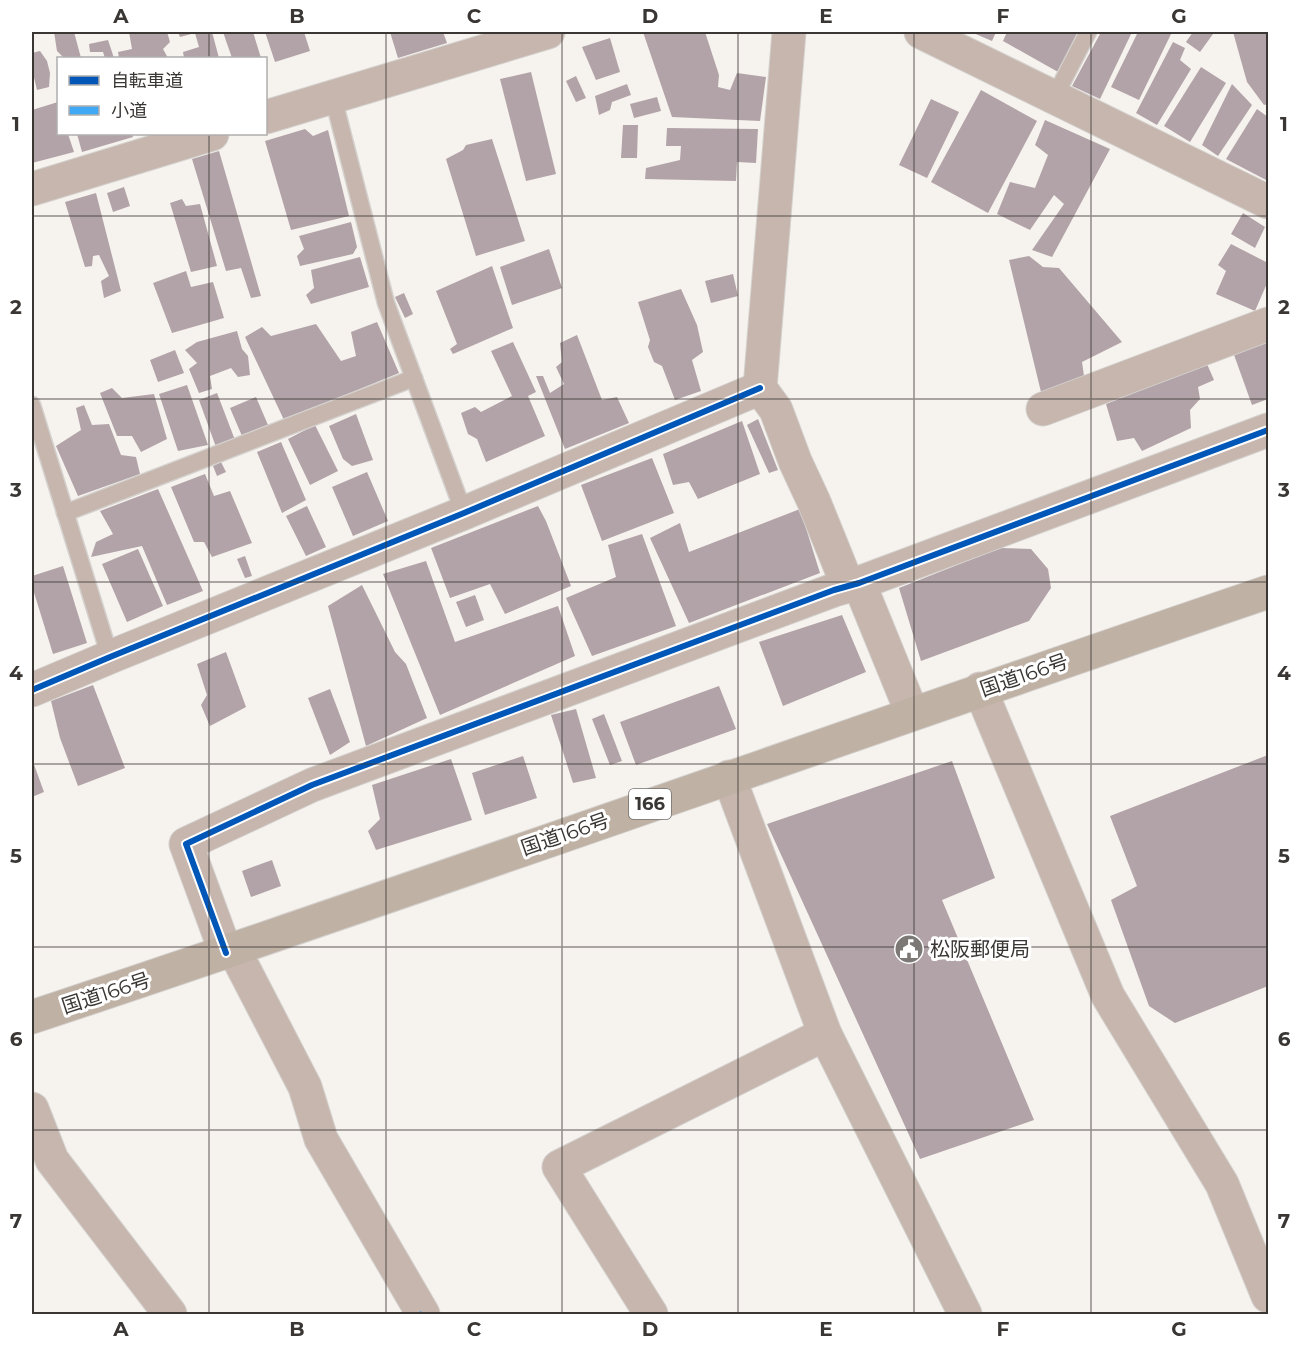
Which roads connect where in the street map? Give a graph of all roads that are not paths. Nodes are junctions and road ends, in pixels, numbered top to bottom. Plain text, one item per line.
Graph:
1 (548, 32) edge
2 (789, 32) edge
3 (921, 32) edge
4 (1088, 32) edge
5 (1055, 96) junction
6 (333, 97) junction
7 (267, 117) edge
8 (209, 135) edge
9 (32, 189) edge
10 (1269, 202) edge
11 (1269, 324) edge
12 (414, 378) junction
13 (760, 388) junction
14 (32, 405) edge
15 (1043, 409) dead end
16 (1269, 430) edge
17 (65, 513) junction
18 (464, 513) junction
19 (854, 585) junction
20 (1269, 592) edge
21 (110, 657) junction
22 (32, 690) edge
23 (980, 690) junction
24 (912, 713) junction
25 (729, 777) junction
26 (230, 951) junction
27 (32, 1017) edge
28 (825, 1034) junction
29 (32, 1109) edge
30 (1269, 1296) edge
31 (170, 1314) edge
32 (423, 1314) edge
33 (651, 1314) edge
34 (965, 1314) edge

1 - 6 street
2 - 13 street
3 - 5 street
4 - 5 lane
5 - 10 street
6 - 7 street
6 - 12 lane
8 - 9 street
11 - 15 street
12 - 17 lane
12 - 18 lane
13 - 18 street
13 - 19 street
14 - 17 lane
16 - 19 street
17 - 21 lane
18 - 21 street
19 - 24 street
19 - 26 street
20 - 23 highway, 国道166号 / 166
21 - 22 street
23 - 24 highway, 国道166号 / 166
23 - 30 street
24 - 25 highway, 国道166号 / 166
25 - 26 highway, 国道166号 / 166
25 - 28 street
26 - 27 highway, 国道166号 / 166
26 - 32 street
28 - 33 street
28 - 34 street
29 - 31 street

